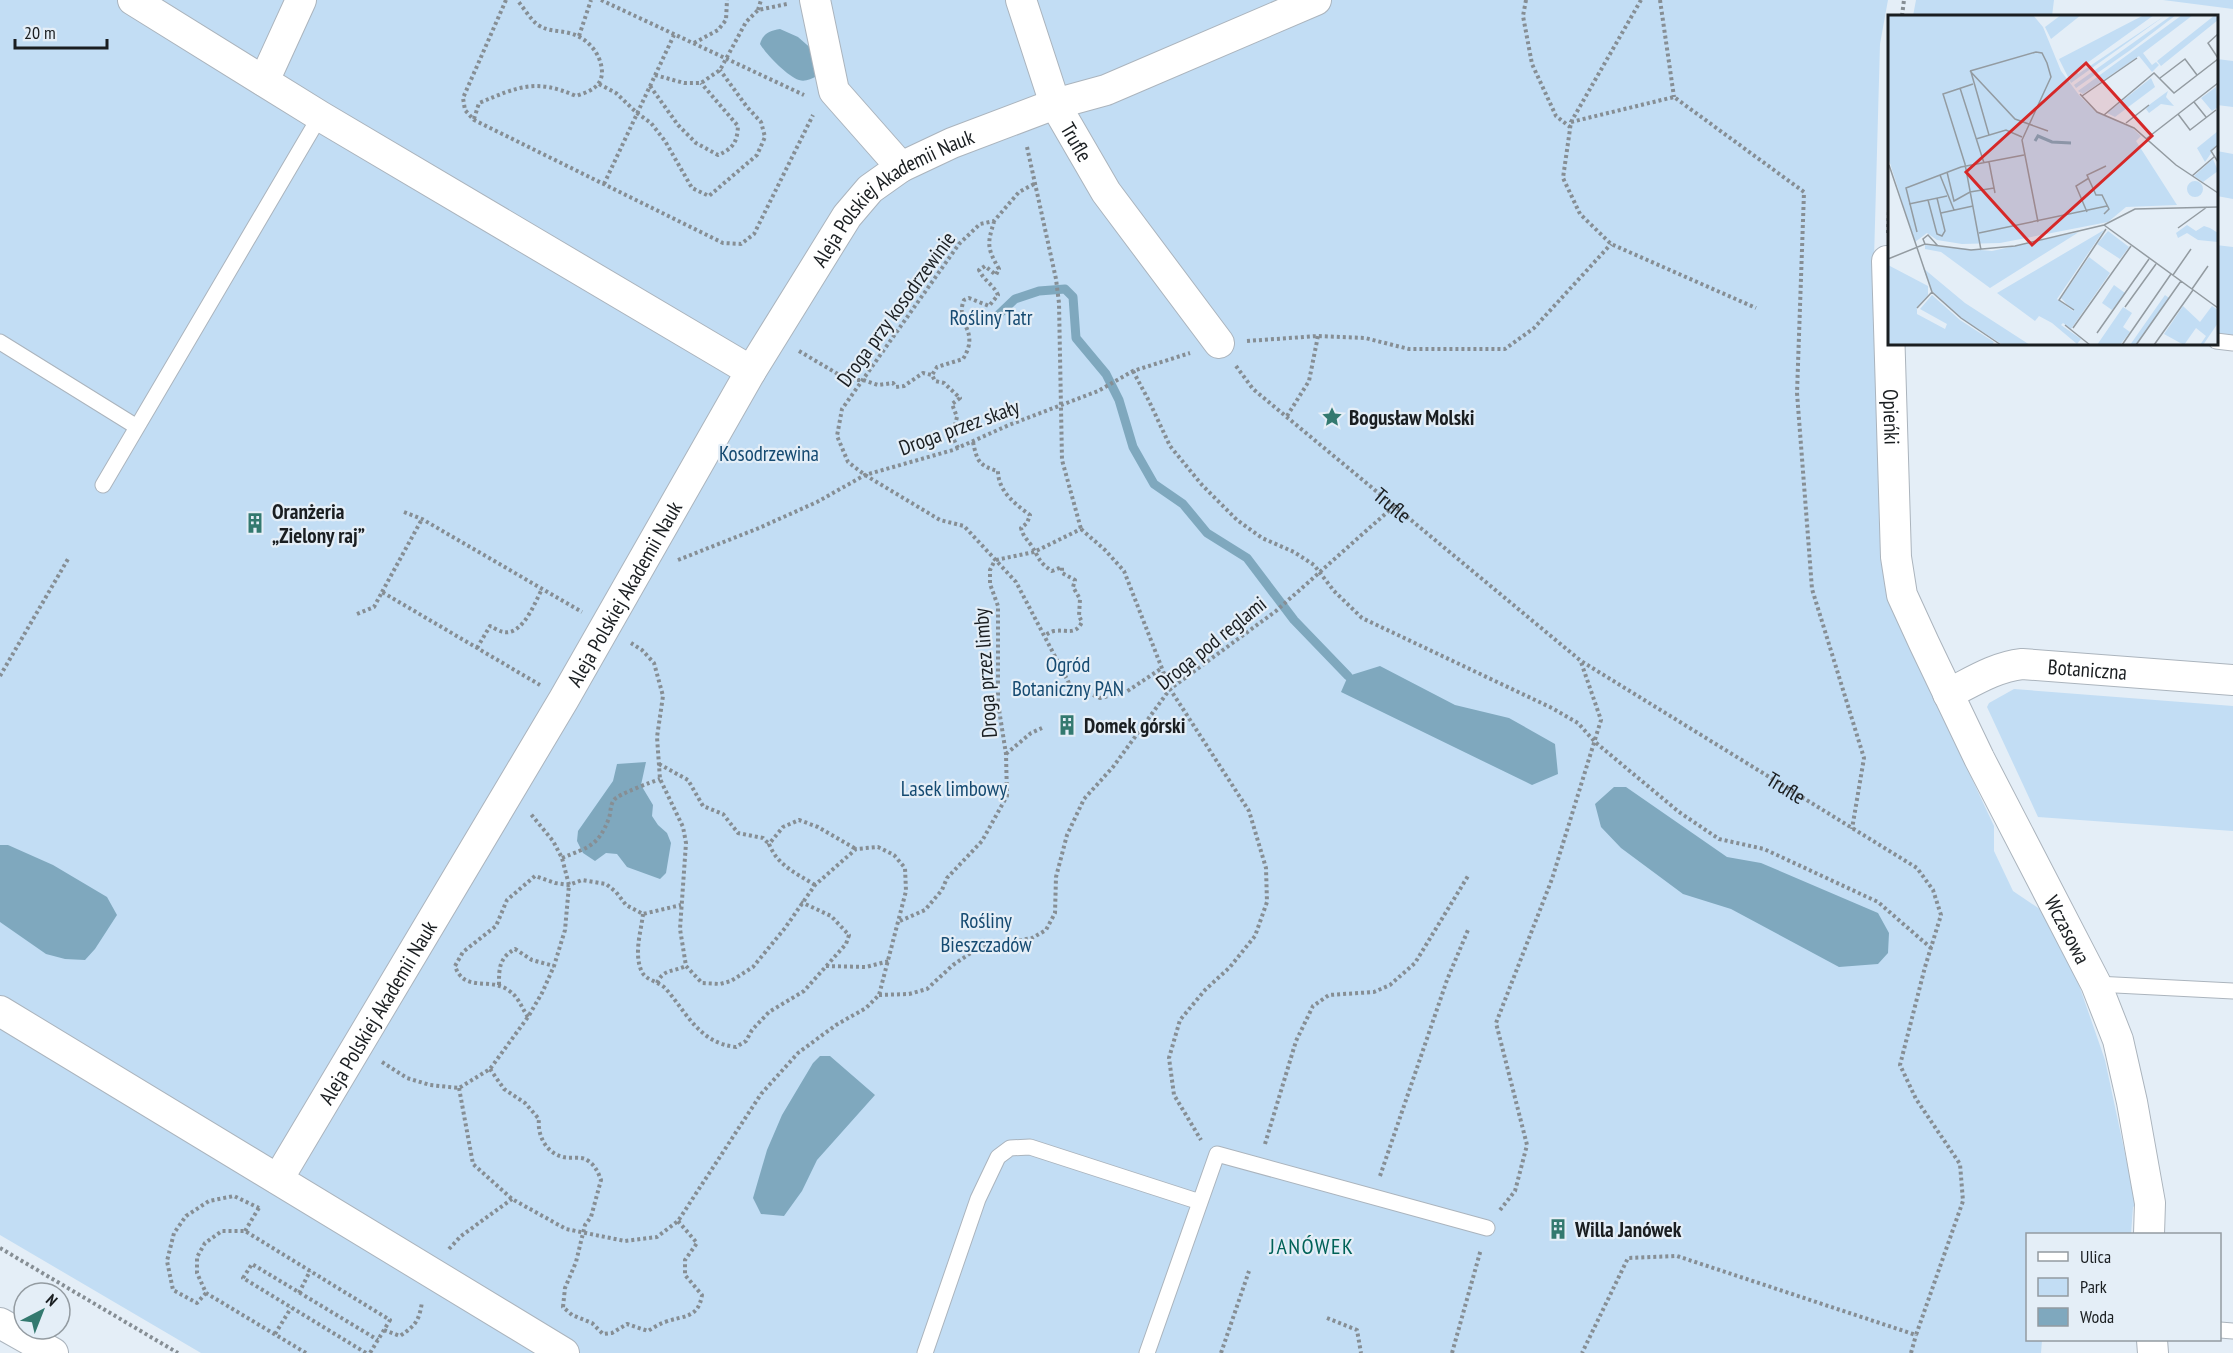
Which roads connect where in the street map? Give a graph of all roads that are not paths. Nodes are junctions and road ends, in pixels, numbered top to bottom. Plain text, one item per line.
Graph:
1 (133, 0) edge
2 (301, 0) edge
3 (1021, 0) edge
4 (1316, 0) edge
5 (816, 1) edge
6 (264, 81) junction
7 (1055, 104) junction
8 (320, 116) junction
9 (901, 167) junction
10 (1887, 261) road end
11 (1888, 291) edge
12 (2218, 341) edge
13 (0, 342) edge
14 (1220, 343) road end
15 (2233, 343) edge
16 (1890, 345) edge
17 (751, 371) junction
18 (137, 427) junction
19 (104, 486) dead end
20 (1924, 643) joint
21 (2233, 680) edge
22 (1948, 694) junction
23 (2096, 984) junction
24 (2233, 991) edge
25 (0, 1011) edge
26 (278, 1179) junction
27 (1200, 1202) junction
28 (1487, 1228) road end
29 (2149, 1233) edge
30 (0, 1323) edge
31 (53, 1353) edge
32 (564, 1353) edge
33 (925, 1353) edge
34 (1147, 1353) edge

1 - 6 street
2 - 6 street
3 - 7 street, Trufle
4 - 7 street, Aleja Polskiej Akademii Nauk
5 - 9 street
6 - 8 street
7 - 9 street, Aleja Polskiej Akademii Nauk
7 - 14 street, Trufle
8 - 17 street
8 - 18 lane
9 - 17 street, Aleja Polskiej Akademii Nauk
10 - 11 street, Opieńki
12 - 15 lane
13 - 18 lane
16 - 20 street, Opieńki
17 - 26 street, Aleja Polskiej Akademii Nauk
18 - 19 lane
20 - 22 street, Wczasowa
21 - 22 street, Botaniczna
22 - 23 street, Wczasowa
23 - 24 lane
23 - 29 street, Wczasowa
25 - 26 street
26 - 32 street
27 - 28 lane
27 - 33 lane
27 - 34 lane
30 - 31 street

